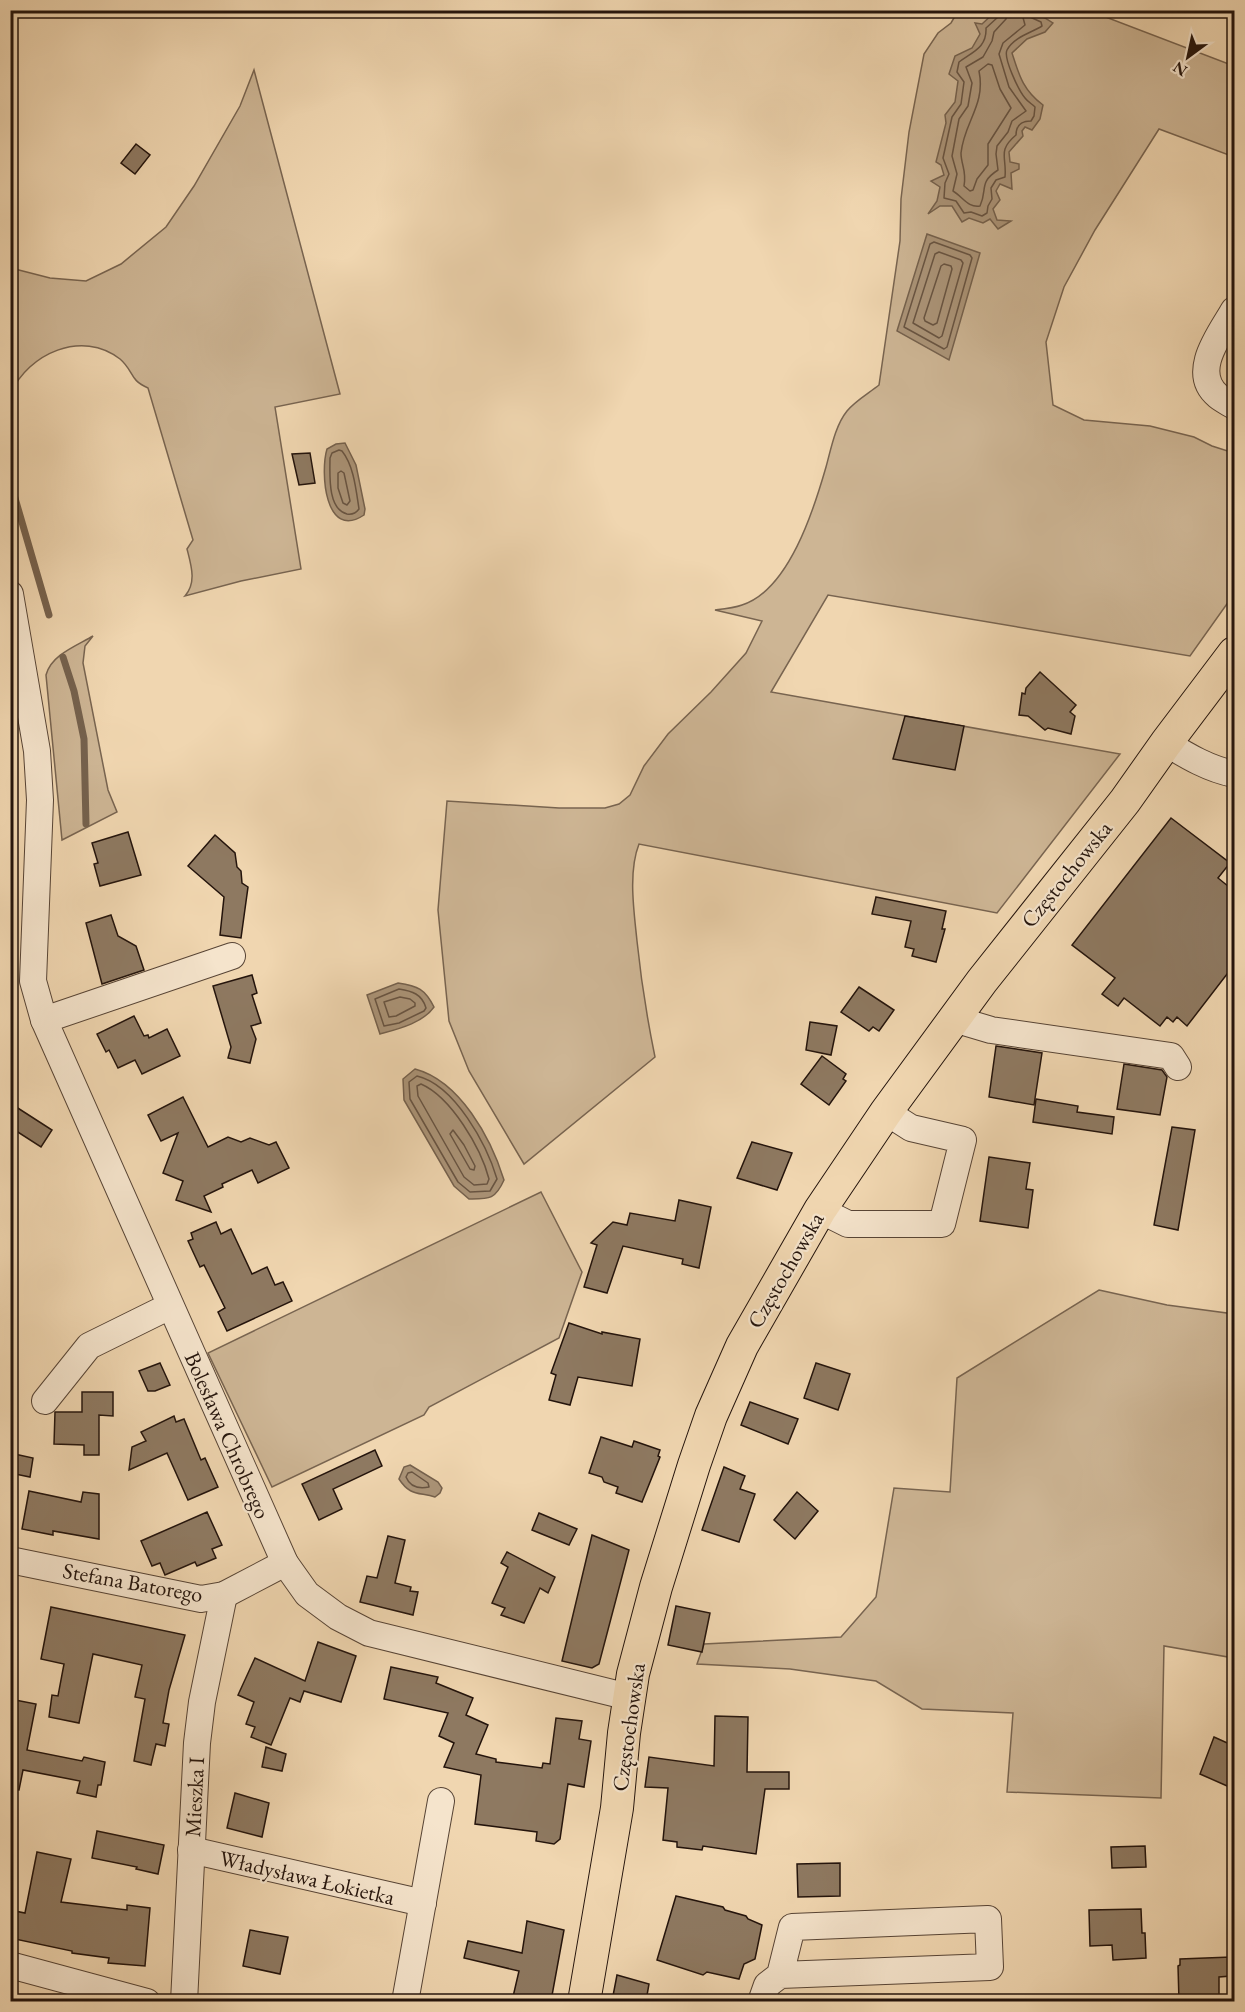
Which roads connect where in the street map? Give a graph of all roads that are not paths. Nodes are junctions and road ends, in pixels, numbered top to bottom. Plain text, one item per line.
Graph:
1 (1234, 310) edge
2 (1234, 406) edge
3 (10, 594) edge
4 (1234, 653) edge
5 (1166, 742) junction
6 (1234, 774) edge
7 (232, 956) dead end
8 (22, 957) edge
9 (954, 1019) junction
10 (44, 1020) junction
11 (1178, 1067) dead end
12 (886, 1112) junction
13 (820, 1210) junction
14 (170, 1306) junction
15 (45, 1401) dead end
16 (10, 1560) edge
17 (285, 1563) junction
18 (224, 1595) junction
19 (629, 1697) junction
20 (441, 1801) dead end
21 (191, 1850) junction
22 (423, 1903) junction
23 (10, 1965) edge
24 (780, 1975) junction
25 (147, 2001) edge
26 (184, 2001) edge
27 (405, 2001) edge
28 (584, 2001) edge
29 (761, 2001) edge

1 - 2 street
3 - 8 street, Bolesława Chrobrego
4 - 5 main road, Częstochowska
5 - 6 street
5 - 9 main road, Częstochowska
7 - 10 street
8 - 10 street, Bolesława Chrobrego
9 - 11 street
9 - 12 main road, Częstochowska
10 - 14 street, Bolesława Chrobrego
12 - 13 main road, Częstochowska
12 - 13 street
13 - 19 main road, Częstochowska
14 - 15 street
14 - 17 street, Bolesława Chrobrego
16 - 18 street, Stefana Batorego
17 - 18 street, Stefana Batorego
17 - 19 street, Bolesława Chrobrego
18 - 21 street, Mieszka I
19 - 28 main road, Częstochowska
20 - 22 street
21 - 22 street, Władysława Łokietka
21 - 26 street, Mieszka I
22 - 27 street
23 - 25 street
24 - 24 street
24 - 29 street

